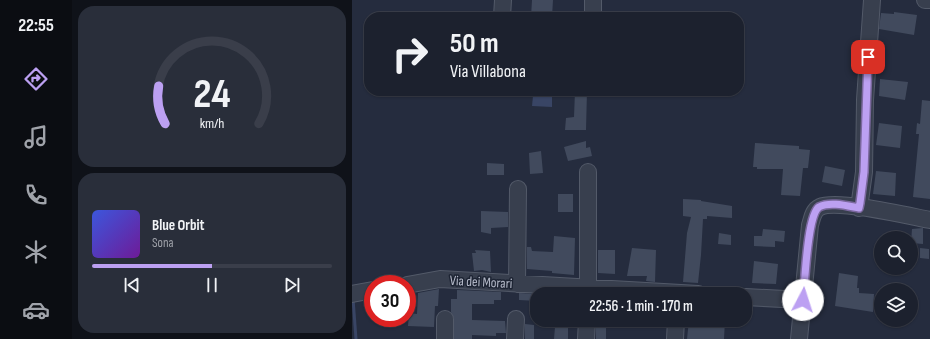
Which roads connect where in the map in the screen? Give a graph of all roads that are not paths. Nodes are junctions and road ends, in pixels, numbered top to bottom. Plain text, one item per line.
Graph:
1 (503, 0) edge
2 (593, 0) edge
3 (872, 0) edge
4 (925, 0) edge
5 (929, 0) edge
6 (502, 12) edge
7 (593, 12) edge
8 (588, 172) dead end
9 (518, 188) dead end
10 (859, 208) junction
11 (930, 220) edge
12 (416, 283) edge
13 (517, 284) junction
14 (547, 287) edge
15 (588, 287) edge
16 (364, 292) edge
17 (352, 294) edge
18 (752, 297) edge
19 (803, 300) junction
20 (446, 319) dead end
21 (516, 319) dead end
22 (587, 327) edge
23 (676, 327) edge
24 (445, 339) edge
25 (515, 339) edge
26 (586, 339) edge
27 (675, 339) edge
28 (799, 339) edge

1 - 6 street
2 - 7 street
3 - 10 street
4 - 5 street
8 - 15 street
9 - 13 street
10 - 11 street
10 - 19 street
12 - 13 street, Via dei Morari
13 - 14 street, Via dei Morari
16 - 17 street
18 - 19 street
19 - 28 street
20 - 24 street
21 - 25 street
22 - 26 street
23 - 27 street

